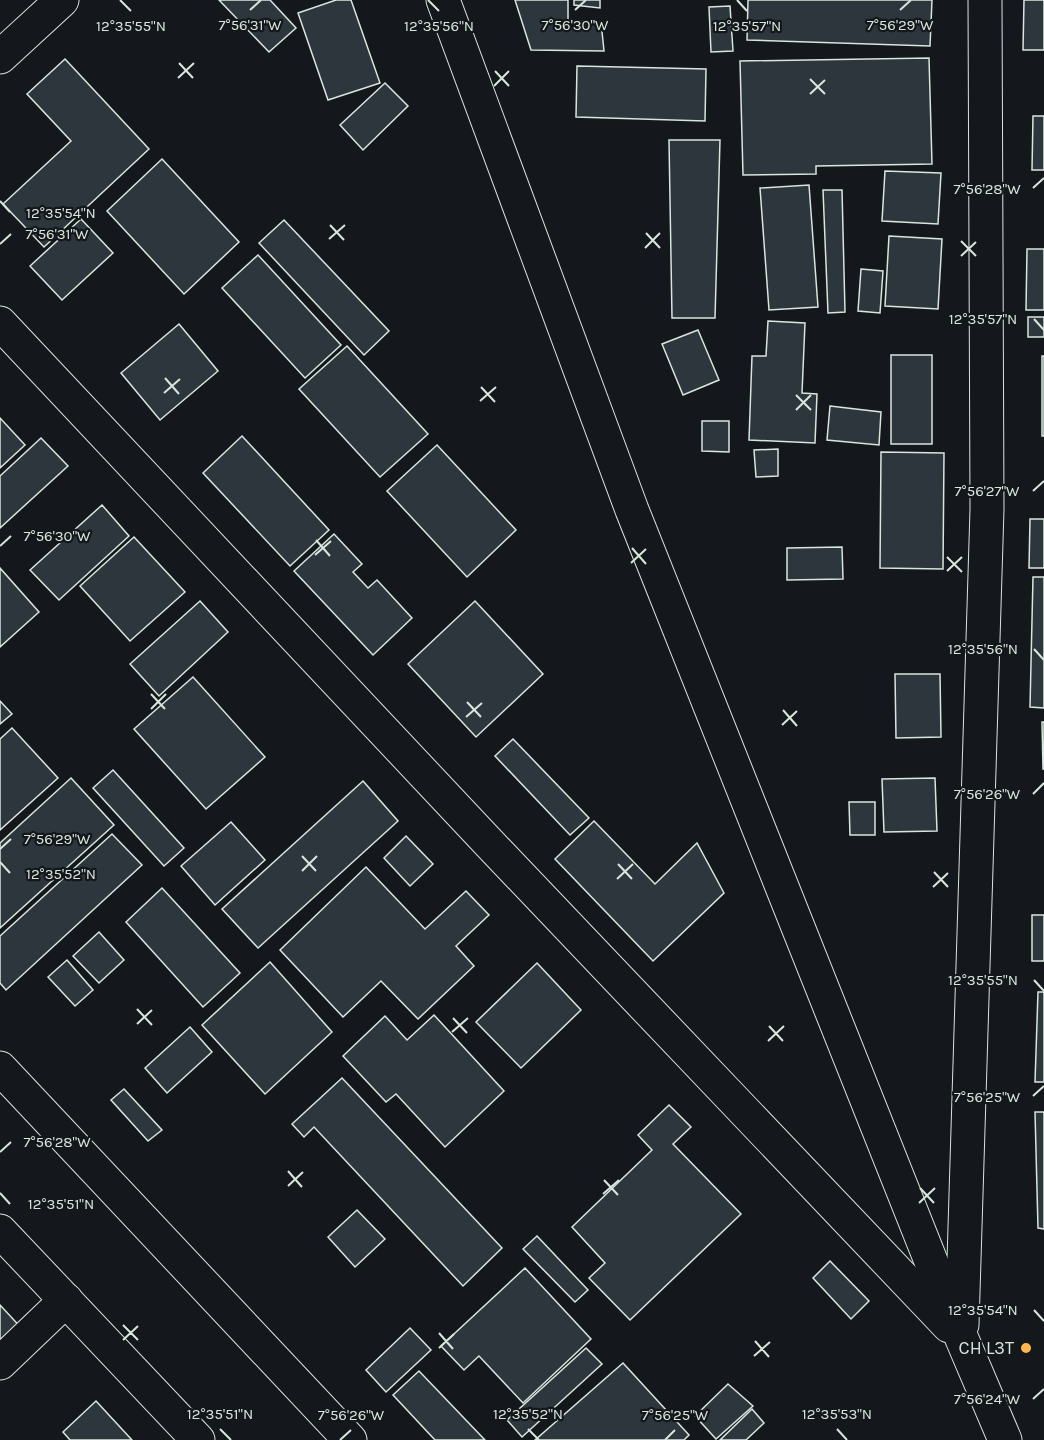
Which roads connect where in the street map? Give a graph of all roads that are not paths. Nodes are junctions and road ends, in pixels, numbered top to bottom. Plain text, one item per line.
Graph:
1 (62, 0) edge
2 (442, 0) edge
3 (985, 0) edge
4 (0, 57) edge
5 (0, 323) edge
6 (0, 1068) edge
7 (0, 1231) edge
8 (66, 1300) junction
9 (962, 1339) junction
10 (0, 1363) edge
11 (198, 1440) edge
12 (350, 1440) edge
13 (1005, 1440) edge

1 - 4 street
2 - 9 street
3 - 9 street
5 - 9 street
6 - 12 street
7 - 8 street
8 - 10 street
8 - 11 street
9 - 13 street

